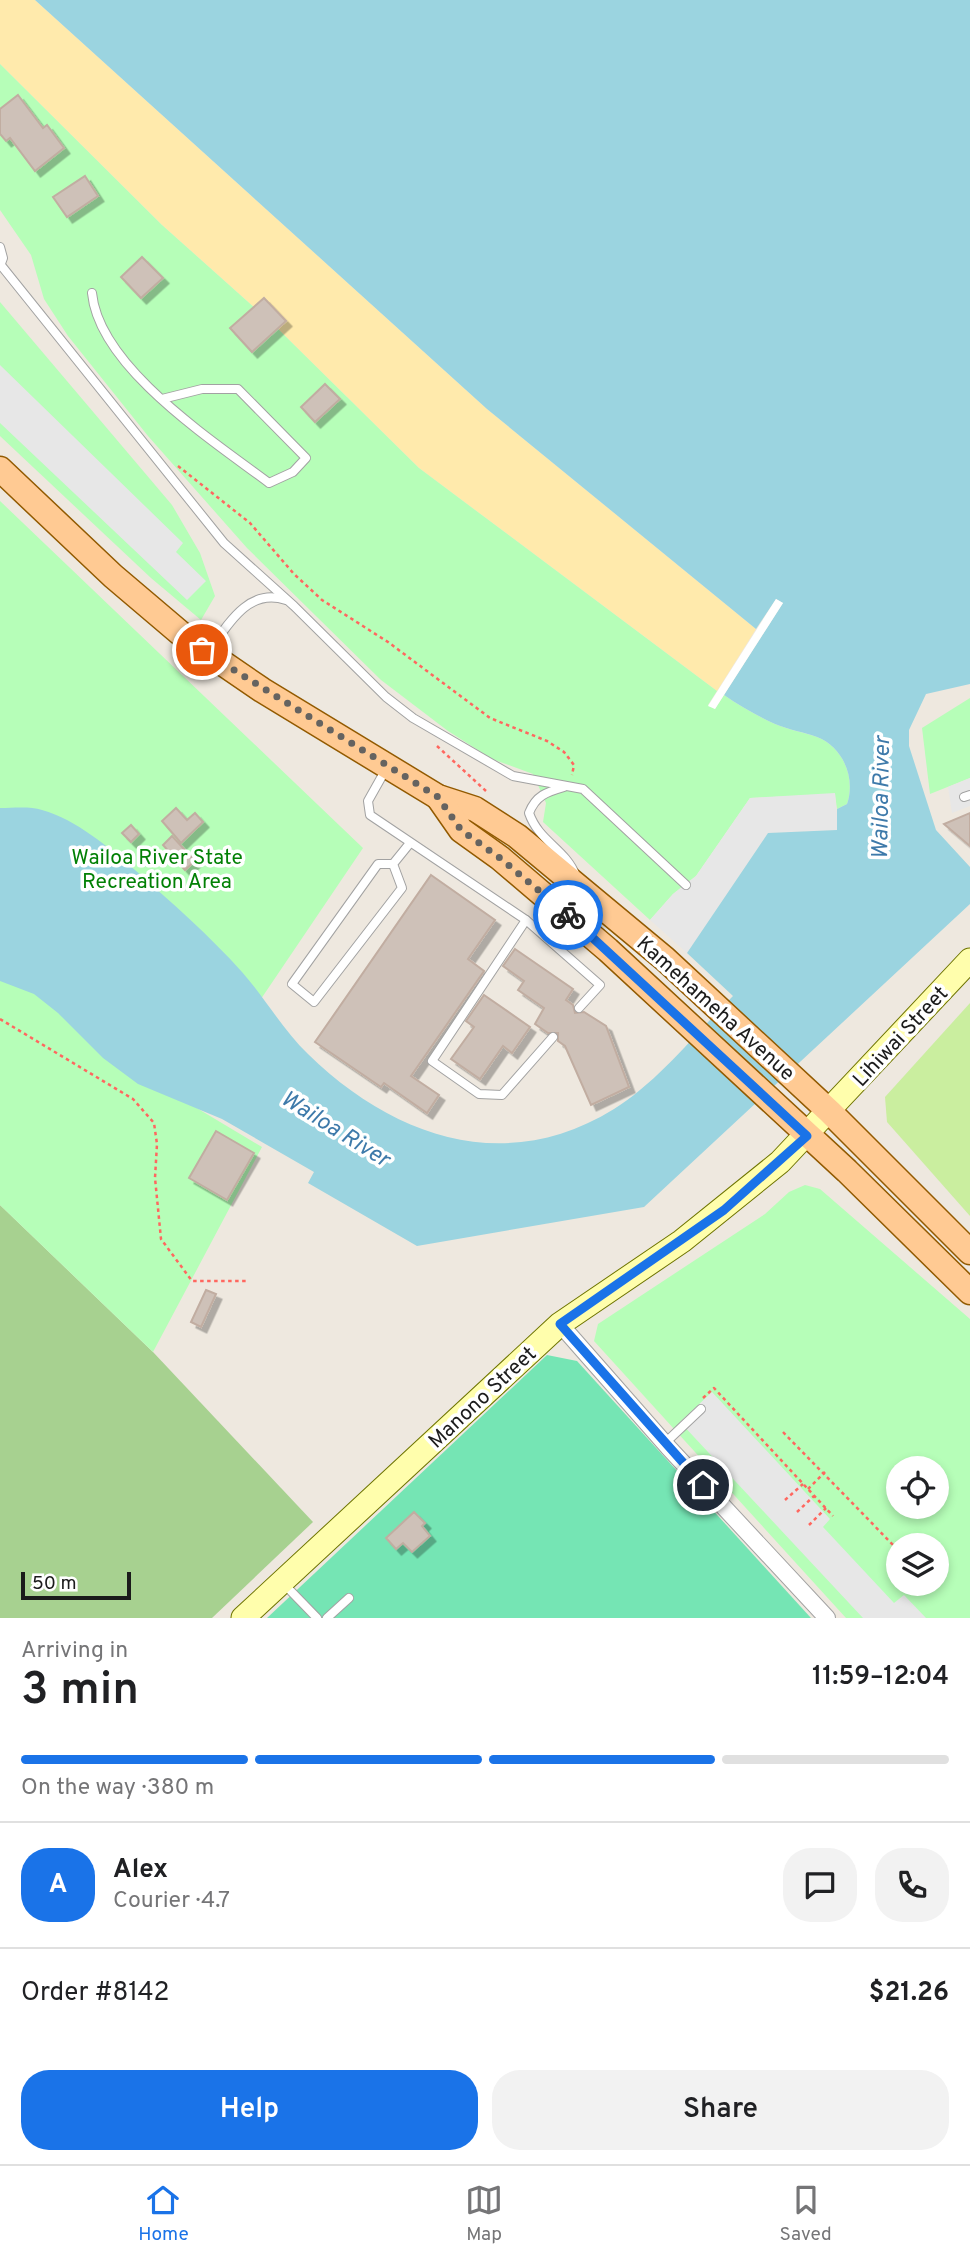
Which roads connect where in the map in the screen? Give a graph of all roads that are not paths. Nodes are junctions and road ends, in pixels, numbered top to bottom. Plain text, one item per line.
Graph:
1 (0, 247) edge
2 (0, 265) edge
3 (92, 293) dead end
4 (162, 399) junction
5 (0, 468) edge
6 (294, 606) junction
7 (208, 653) junction
8 (388, 766) junction
9 (570, 785) junction
10 (438, 797) junction
11 (410, 844) junction
12 (393, 864) junction
13 (686, 885) dead end
14 (583, 891) junction
15 (526, 920) junction
16 (970, 960) edge
17 (579, 1009) dead end
18 (553, 1037) dead end
19 (830, 1112) junction
20 (807, 1136) junction
21 (970, 1252) edge
22 (970, 1292) edge
23 (560, 1324) junction
24 (699, 1406) road end
25 (664, 1443) junction
26 (282, 1582) junction
27 (349, 1598) dead end
28 (251, 1615) edge
29 (317, 1618) edge
30 (327, 1618) edge
31 (827, 1618) edge

1 - 2 lane
2 - 6 lane
3 - 4 lane
4 - 4 lane
5 - 7 main road, Kamehameha Avenue
6 - 7 lane
6 - 9 lane
7 - 8 main road, Kamehameha Avenue
8 - 10 main road, Kamehameha Avenue
8 - 11 lane
9 - 13 lane
9 - 14 lane
10 - 14 main road, Kamehameha Avenue
10 - 20 main road, Kamehameha Avenue
11 - 12 lane
11 - 15 lane
12 - 12 lane
14 - 19 main road, Kamehameha Avenue
15 - 17 lane
15 - 18 lane
16 - 19 street, Lihiwai Street
19 - 20 street, Manono Street
19 - 21 main road, Kamehameha Avenue
20 - 22 main road, Kamehameha Avenue
20 - 23 street, Manono Street
23 - 25 street
23 - 26 street, Manono Street
24 - 25 lane
25 - 31 street
26 - 28 street, Manono Street
26 - 29 lane
27 - 30 lane

